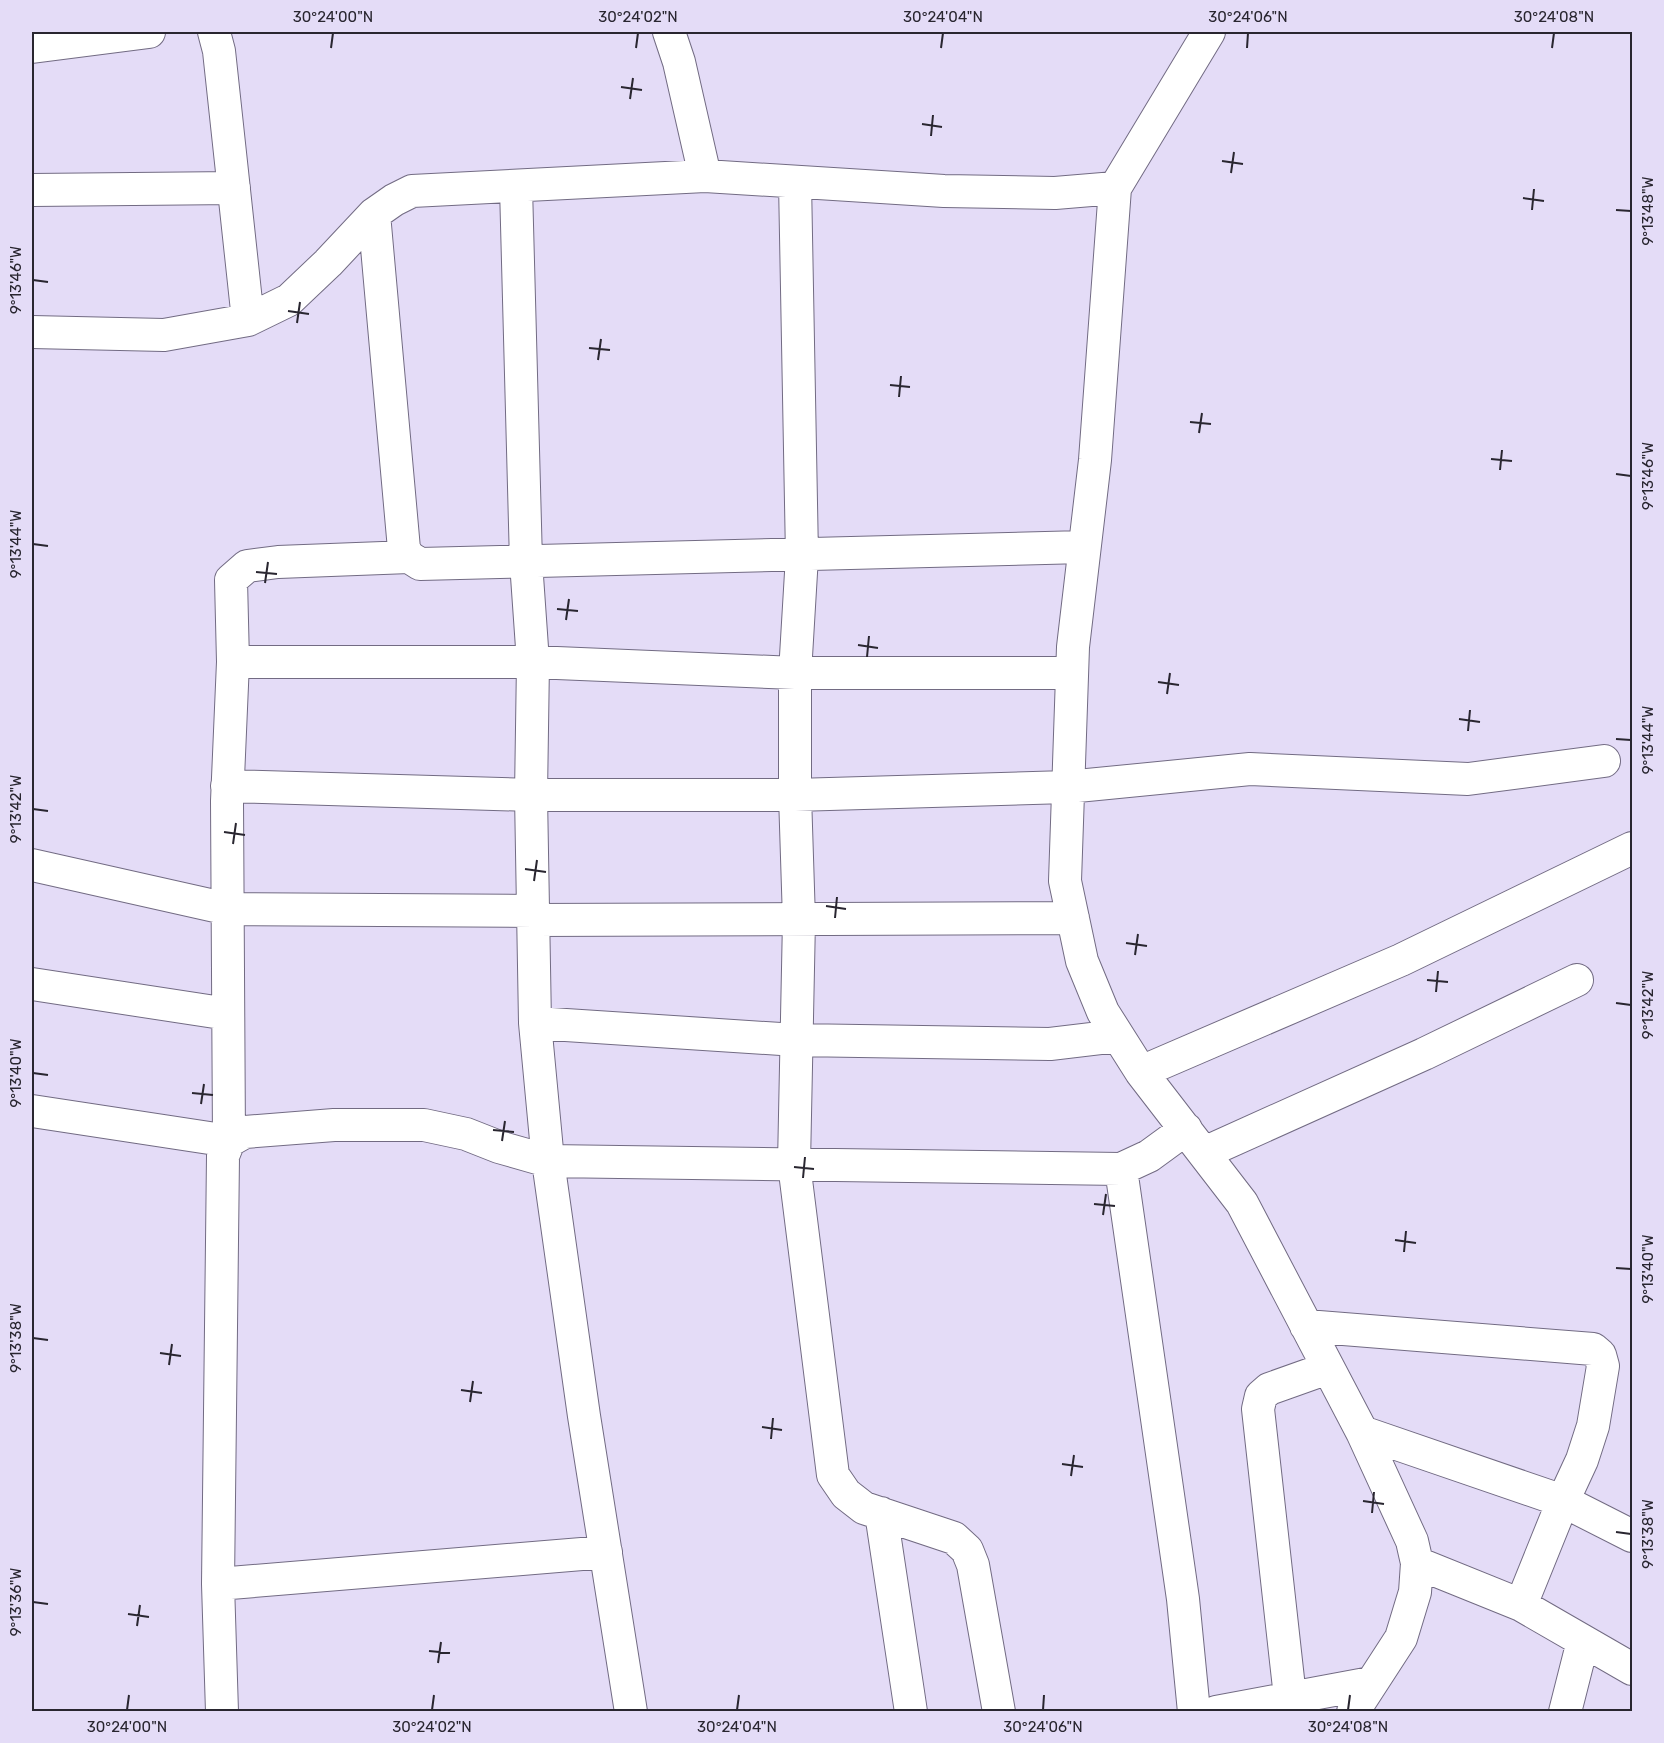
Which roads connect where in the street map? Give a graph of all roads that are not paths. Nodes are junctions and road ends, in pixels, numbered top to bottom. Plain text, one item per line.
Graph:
1 (149, 32) edge
2 (214, 32) edge
3 (669, 32) edge
4 (1209, 32) edge
5 (32, 47) edge
6 (705, 176) junction
7 (795, 182) junction
8 (516, 187) junction
9 (234, 188) junction
10 (1115, 188) junction
11 (32, 190) edge
12 (374, 214) junction
13 (248, 320) junction
14 (32, 332) edge
15 (1084, 547) junction
16 (802, 556) junction
17 (409, 557) junction
18 (526, 562) junction
19 (233, 662) junction
20 (533, 662) junction
21 (795, 673) junction
22 (1072, 673) junction
23 (1604, 761) dead end
24 (227, 786) junction
25 (1067, 787) junction
26 (531, 795) junction
27 (795, 795) junction
28 (1632, 848) edge
29 (32, 865) edge
30 (228, 909) junction
31 (533, 916) junction
32 (1073, 918) junction
33 (799, 920) junction
34 (1577, 980) dead end
35 (32, 984) edge
36 (228, 1014) junction
37 (536, 1023) junction
38 (1117, 1036) junction
39 (796, 1040) junction
40 (1142, 1072) junction
41 (32, 1111) edge
42 (229, 1141) junction
43 (1195, 1141) junction
44 (548, 1161) junction
45 (794, 1164) junction
46 (1121, 1169) junction
47 (1306, 1326) junction
48 (1328, 1368) junction
49 (1362, 1432) junction
50 (1563, 1501) junction
51 (881, 1514) junction
52 (1632, 1536) edge
53 (606, 1552) junction
54 (1417, 1563) junction
55 (218, 1584) junction
56 (1521, 1605) junction
57 (1584, 1641) junction
58 (1632, 1669) edge
59 (1371, 1683) junction
60 (1290, 1697) junction
61 (222, 1712) edge
62 (632, 1712) edge
63 (911, 1712) edge
64 (999, 1712) edge
65 (1194, 1712) edge
66 (1216, 1712) edge
67 (1353, 1712) edge
68 (1564, 1712) edge

1 - 5 street
2 - 9 street
3 - 6 street
4 - 10 street
6 - 7 street
6 - 8 street
7 - 10 street
7 - 16 street
8 - 12 street
8 - 18 street
9 - 11 street
9 - 13 street
10 - 15 street
12 - 13 street
12 - 17 street
13 - 14 street
15 - 16 street
15 - 22 street
16 - 18 street
16 - 21 street
17 - 18 street
17 - 19 street
18 - 20 street
19 - 20 street
19 - 24 street
20 - 21 street
20 - 26 street
21 - 22 street
21 - 27 street
22 - 25 street
23 - 25 street
24 - 26 street
24 - 30 street
25 - 27 street
25 - 32 street
26 - 27 street
26 - 31 street
27 - 33 street
28 - 40 street
29 - 30 street
30 - 31 street
30 - 36 street
31 - 33 street
31 - 37 street
32 - 33 street
32 - 38 street
33 - 39 street
34 - 43 street
35 - 36 street
36 - 42 street
37 - 39 street
37 - 44 street
38 - 39 street
38 - 40 street
39 - 45 street
40 - 43 street
41 - 42 street
42 - 44 street
42 - 55 street
43 - 46 street
43 - 47 street
44 - 45 street
44 - 53 street
45 - 46 street
45 - 51 street
46 - 65 street
47 - 48 street
47 - 50 street
48 - 49 street
48 - 60 street
49 - 50 street
49 - 54 street
50 - 52 street
50 - 56 street
51 - 63 street
51 - 64 street
53 - 55 street
53 - 62 street
54 - 56 street
54 - 59 street
55 - 61 street
56 - 57 street
57 - 58 street
57 - 68 street
59 - 60 street
59 - 67 street
60 - 66 street

